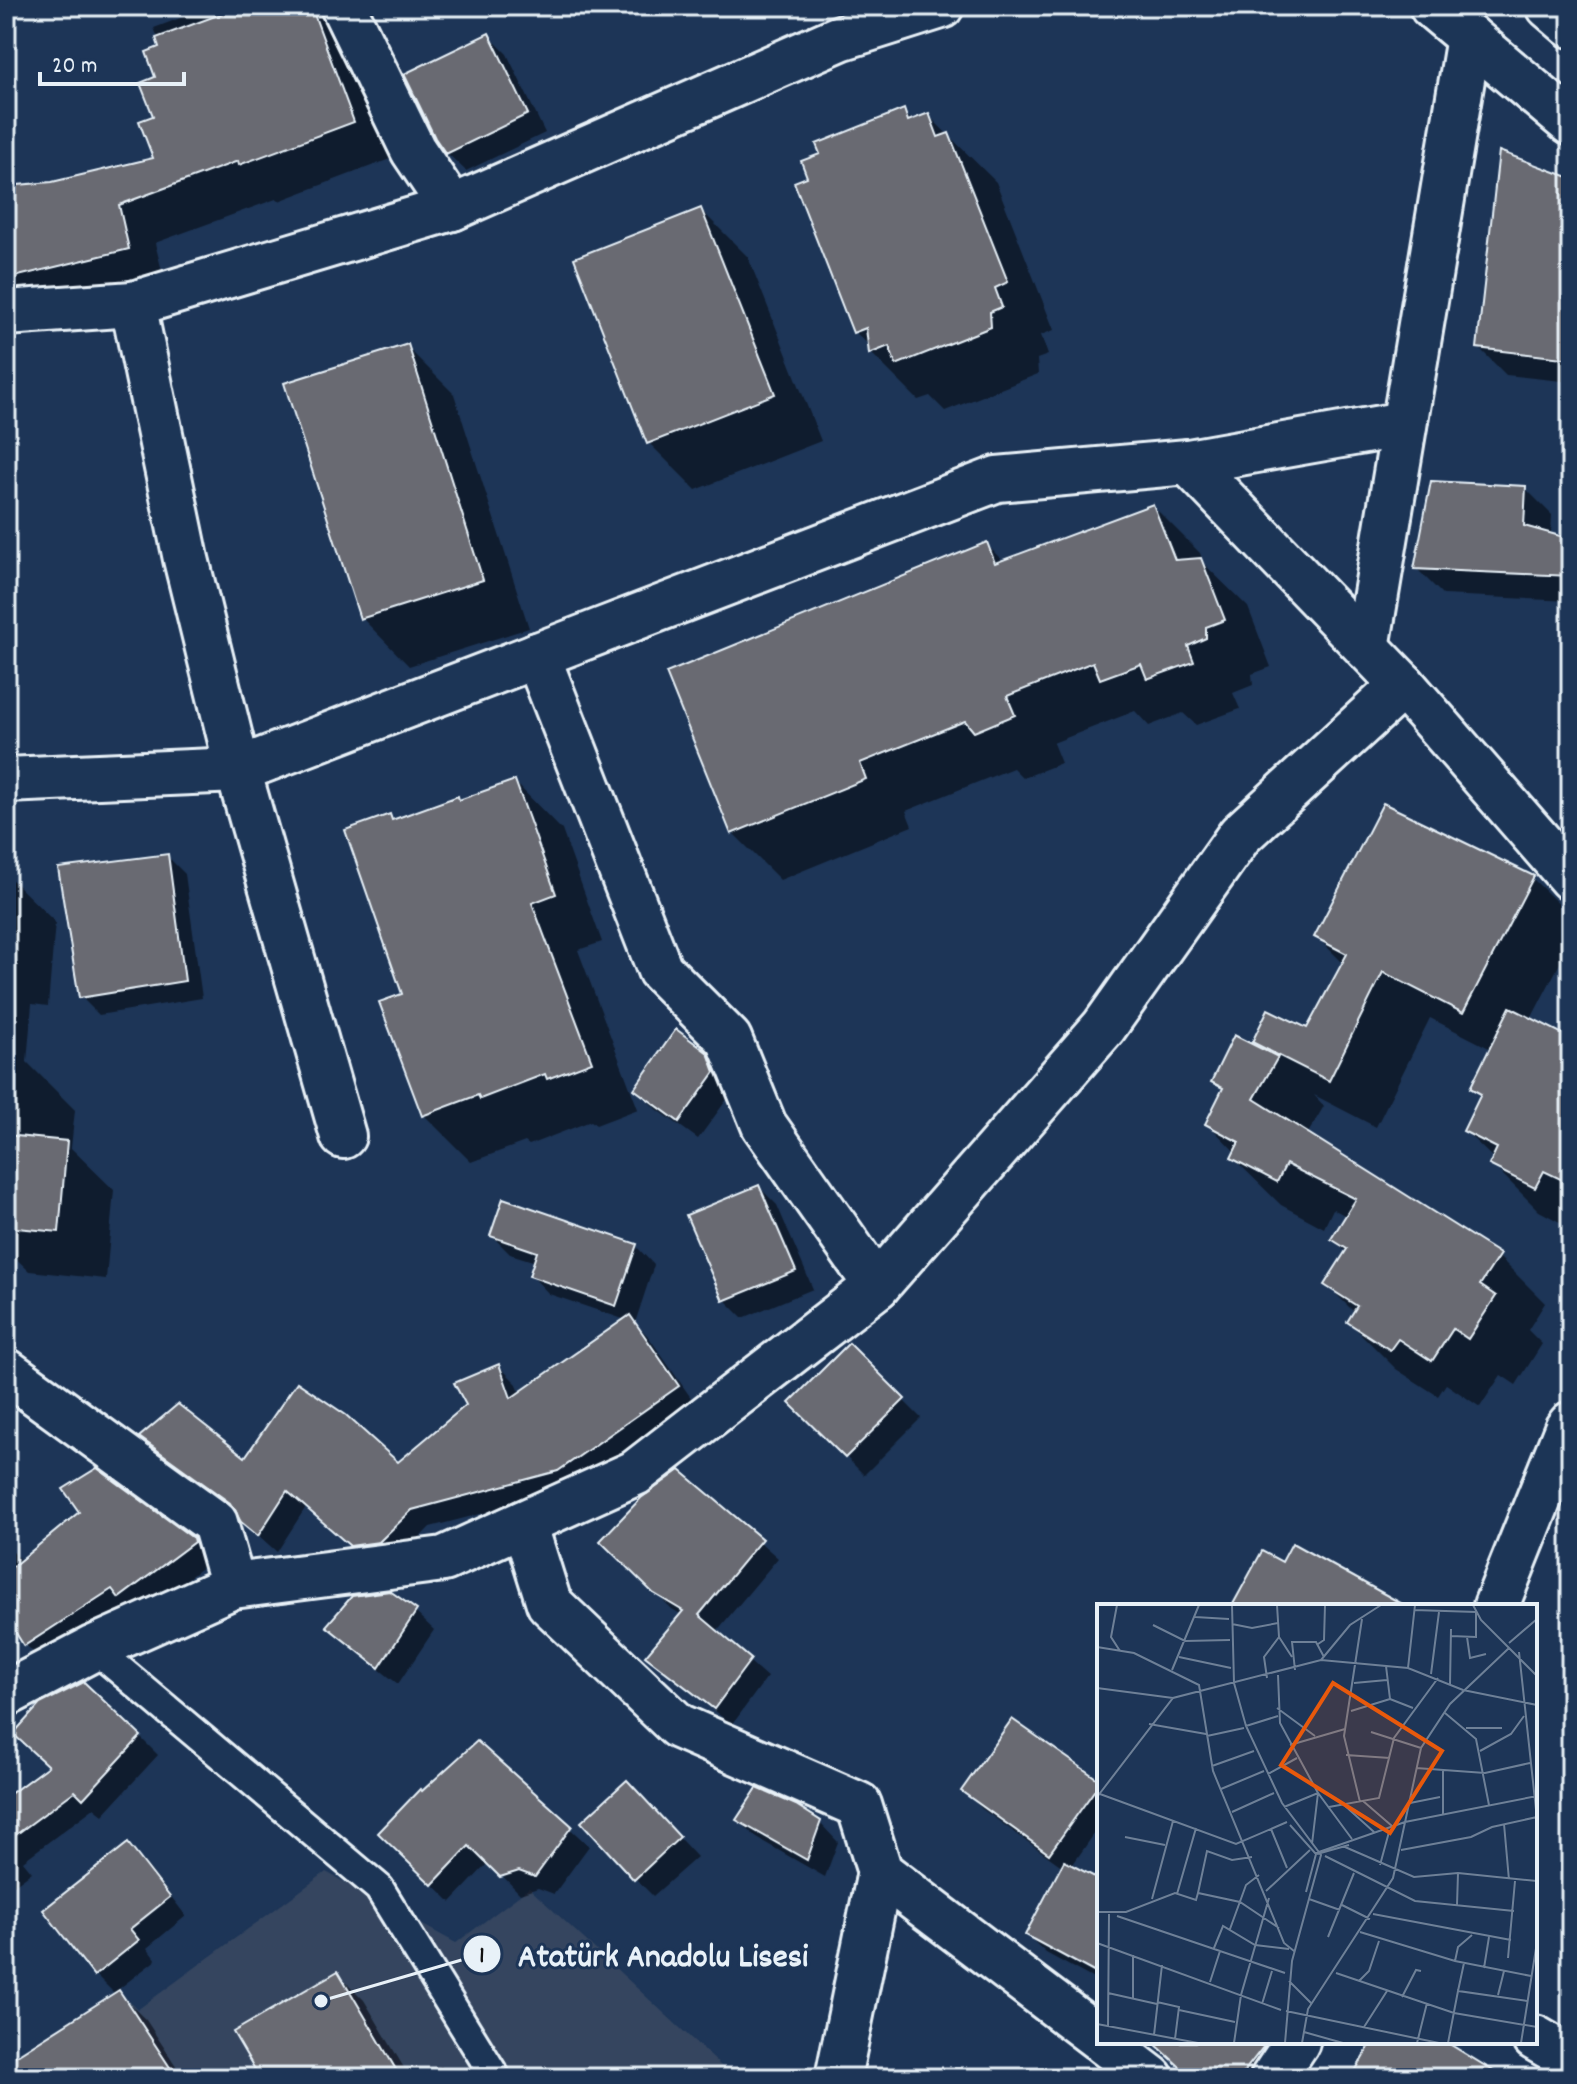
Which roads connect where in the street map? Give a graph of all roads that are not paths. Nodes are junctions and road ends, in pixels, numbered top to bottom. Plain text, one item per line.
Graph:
1 (343, 6) edge
2 (941, 6) edge
3 (1432, 6) edge
4 (1469, 37) junction
5 (1571, 123) edge
6 (452, 208) junction
7 (133, 304) junction
8 (6, 313) edge
9 (1404, 424) junction
10 (1188, 462) junction
11 (1367, 648) junction
12 (537, 655) junction
13 (1403, 685) junction
14 (238, 770) junction
15 (6, 780) edge
16 (1571, 878) edge
17 (343, 1136) dead end
18 (877, 1286) junction
19 (6, 1371) edge
20 (1571, 1424) edge
21 (524, 1523) junction
22 (233, 1586) junction
23 (1497, 1604) edge
24 (94, 1648) junction
25 (6, 1694) edge
26 (880, 1872) junction
27 (1097, 2036) edge
28 (1537, 2039) edge
29 (1107, 2044) edge
30 (1296, 2044) edge
31 (1571, 2059) edge
32 (496, 2078) edge
33 (838, 2078) edge
34 (1151, 2078) edge
35 (1273, 2078) edge

1 - 6 street
2 - 6 street
3 - 4 street
4 - 5 street
4 - 9 street
6 - 7 street
7 - 8 street
7 - 14 street
9 - 10 street
9 - 11 street
10 - 11 street
10 - 12 street
11 - 13 street
12 - 14 street
12 - 18 street
13 - 16 street
13 - 18 street
14 - 15 street
14 - 17 street
18 - 21 street
19 - 22 street
20 - 23 street
21 - 22 street
21 - 26 street
22 - 24 street
24 - 25 street
24 - 32 lane
26 - 27 street
26 - 33 street
28 - 31 street
29 - 34 street
30 - 35 street

